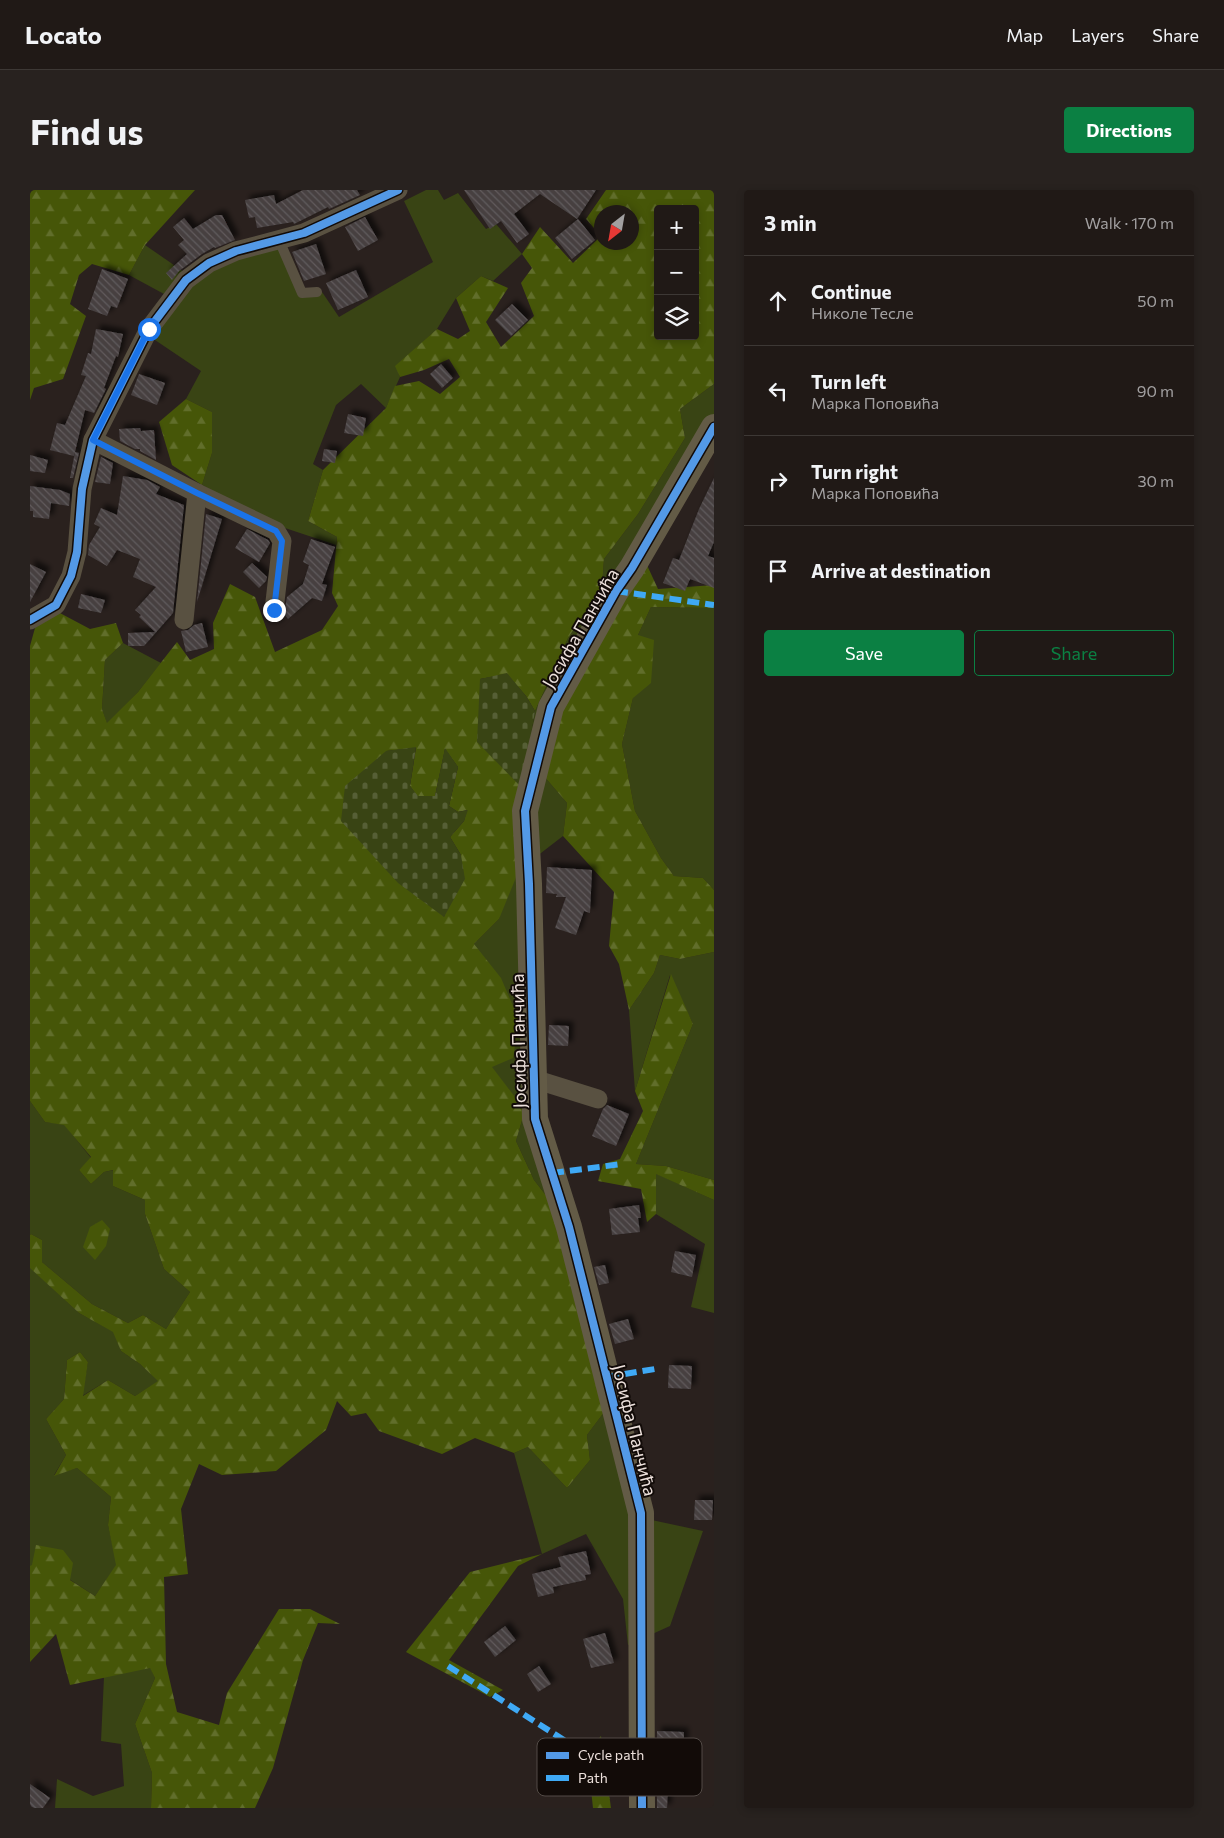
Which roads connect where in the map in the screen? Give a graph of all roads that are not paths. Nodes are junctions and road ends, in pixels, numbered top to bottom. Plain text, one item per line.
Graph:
1 (398, 190) edge
2 (279, 240) junction
3 (317, 292) dead end
4 (714, 427) edge
5 (93, 440) junction
6 (197, 493) junction
7 (274, 610) dead end
8 (30, 620) edge
9 (184, 620) dead end
10 (534, 1079) junction
11 (598, 1099) dead end
12 (642, 1738) edge

1 - 2 street
2 - 3 lane
2 - 5 street
4 - 10 street, Јосифа Панчића
5 - 6 street
5 - 8 street
6 - 7 street
6 - 9 street
10 - 11 street, Јосифа Панчића
10 - 12 street, Јосифа Панчића

